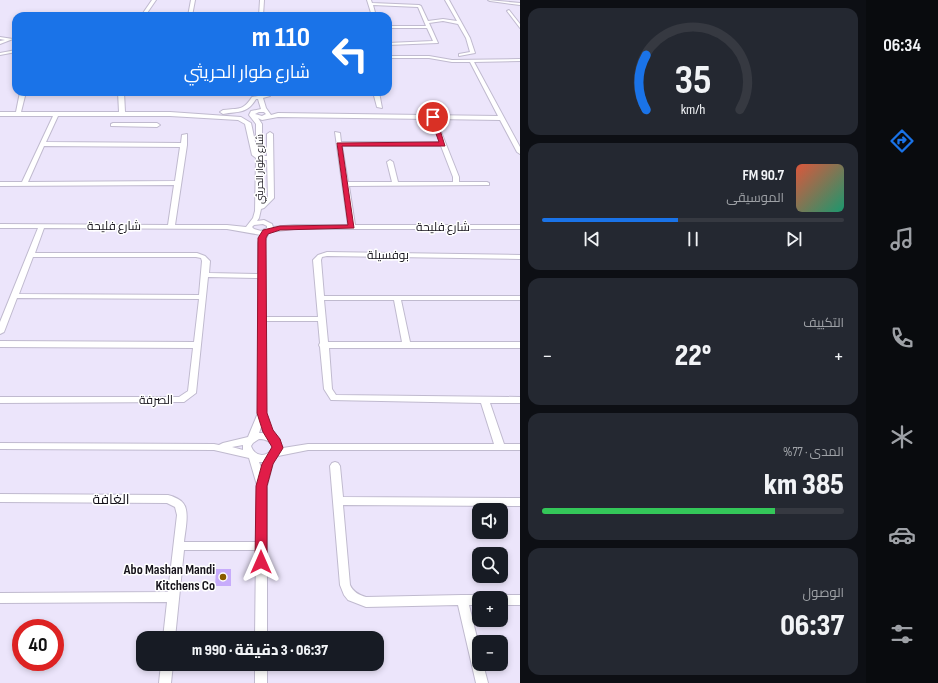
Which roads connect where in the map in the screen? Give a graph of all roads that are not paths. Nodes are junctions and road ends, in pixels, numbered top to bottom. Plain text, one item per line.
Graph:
1 (154, 0) edge
2 (193, 0) edge
3 (447, 0) edge
4 (490, 0) edge
5 (261, 1) edge
6 (370, 2) edge
7 (520, 4) edge
8 (509, 11) dead end
9 (146, 12) edge
10 (191, 12) edge
11 (261, 12) edge
12 (373, 12) edge
13 (455, 15) junction
14 (424, 16) junction
15 (440, 19) junction
16 (426, 22) junction
17 (459, 23) junction
18 (519, 25) edge
19 (429, 27) junction
20 (392, 28) edge
21 (0, 38) edge
22 (0, 43) edge
23 (392, 44) edge
24 (12, 52) edge
25 (0, 54) edge
26 (392, 57) edge
27 (411, 57) junction
28 (471, 60) junction
29 (520, 60) edge
30 (22, 96) edge
31 (121, 96) edge
32 (248, 96) edge
33 (257, 96) edge
34 (260, 96) edge
35 (260, 96) edge
36 (377, 96) edge
37 (251, 101) junction
38 (380, 107) dead end
39 (190, 113) junction
40 (0, 114) edge
41 (18, 114) junction
42 (56, 114) junction
43 (122, 114) junction
44 (136, 114) junction
45 (254, 114) junction
46 (267, 114) junction
47 (433, 117) junction
48 (503, 118) junction
49 (113, 125) dead end
50 (133, 125) junction
51 (157, 125) dead end
52 (337, 133) dead end
53 (270, 134) dead end
54 (185, 135) dead end
55 (43, 144) junction
56 (184, 144) junction
57 (339, 144) junction
58 (443, 144) junction
59 (520, 152) edge
60 (261, 158) junction
61 (270, 158) junction
62 (390, 162) dead end
63 (178, 183) junction
64 (395, 183) junction
65 (0, 184) edge
66 (24, 184) junction
67 (345, 184) junction
68 (456, 184) junction
69 (487, 184) dead end
70 (262, 207) junction
71 (0, 226) edge
72 (42, 226) junction
73 (171, 227) junction
74 (252, 227) junction
75 (267, 227) junction
76 (352, 227) junction
77 (520, 227) edge
78 (261, 242) junction
79 (30, 255) junction
80 (520, 257) edge
81 (205, 276) junction
82 (261, 276) junction
83 (14, 296) junction
84 (202, 297) junction
85 (397, 297) junction
86 (320, 298) junction
87 (520, 298) edge
88 (262, 319) junction
89 (321, 319) junction
90 (2, 320) edge
91 (0, 332) edge
92 (0, 344) edge
93 (197, 345) junction
94 (324, 345) junction
95 (407, 345) junction
96 (520, 345) edge
97 (0, 400) edge
98 (485, 400) junction
99 (520, 400) edge
100 (262, 413) junction
101 (251, 439) junction
102 (274, 440) junction
103 (0, 446) edge
104 (214, 447) junction
105 (308, 447) junction
106 (500, 447) junction
107 (520, 447) edge
108 (273, 455) junction
109 (252, 456) junction
110 (336, 466) dead end
111 (262, 486) junction
112 (0, 498) edge
113 (338, 501) junction
114 (520, 502) edge
115 (179, 546) junction
116 (261, 546) junction
117 (173, 597) junction
118 (0, 598) edge
119 (462, 600) junction
120 (472, 600) edge
121 (508, 600) edge
122 (520, 600) edge
123 (170, 631) edge
124 (261, 631) edge
125 (166, 671) edge
126 (261, 671) edge
127 (165, 683) edge
128 (261, 683) edge
129 (482, 683) edge

1 - 9 street
2 - 10 street
3 - 13 street
4 - 7 street
5 - 11 street
6 - 12 street
6 - 14 street
8 - 18 street
13 - 15 street
13 - 17 street
14 - 15 street
14 - 16 street
15 - 16 street
15 - 17 street
16 - 19 street
17 - 27 street
19 - 20 street
19 - 23 street
21 - 22 street
24 - 25 street
26 - 27 street
27 - 28 street
28 - 29 street
28 - 48 street
30 - 41 street
31 - 43 street
32 - 37 street
33 - 37 street
34 - 45 street
35 - 46 street
36 - 38 street
37 - 39 street
39 - 44 street
39 - 60 street
40 - 41 street
41 - 42 street
42 - 43 street
42 - 55 street
43 - 44 street
44 - 50 street
45 - 46 street
45 - 60 street, شارع طوار الحريثي
46 - 47 street
46 - 60 street, شارع طوار الحريثي
47 - 48 street
47 - 58 street
48 - 59 street
49 - 50 street
50 - 51 street
52 - 57 street
53 - 61 street
54 - 56 street
55 - 56 street
55 - 66 street
56 - 63 street
57 - 58 street
57 - 67 street
58 - 68 street
60 - 61 street
60 - 70 street, شارع طوار الحريثي
60 - 74 street, شارع طوار الحريثي
61 - 70 street
62 - 64 street
63 - 66 street
63 - 73 street
64 - 67 street
64 - 68 street
65 - 66 street
67 - 76 street
68 - 69 street
70 - 75 street, شارع طوار الحريثي
71 - 72 street, شارع فليحة
72 - 73 street, شارع فليحة
72 - 79 street
73 - 74 street, شارع فليحة
74 - 75 street
74 - 75 street
74 - 78 street
75 - 76 street, شارع فليحة
75 - 78 street
76 - 77 street, شارع فليحة
78 - 82 street
79 - 81 street, الصرفة
79 - 83 street
80 - 86 street, بوفسيلة
81 - 82 street
81 - 84 street, الصرفة
82 - 88 street
83 - 84 street
83 - 90 street
84 - 93 street, الصرفة
85 - 86 street
85 - 87 street
85 - 95 street
86 - 89 street, بوفسيلة
88 - 89 street
88 - 100 street
89 - 94 street, بوفسيلة
90 - 91 street
92 - 93 street
93 - 97 street, الصرفة
94 - 95 street
94 - 98 street, بوفسيلة
95 - 96 street
98 - 99 street, بوفسيلة
98 - 106 street
100 - 101 street
100 - 102 street
101 - 102 street
101 - 104 street
101 - 109 street
102 - 105 street
102 - 108 street
103 - 104 street
104 - 109 street
105 - 106 street
105 - 108 street
106 - 107 street
108 - 109 street
108 - 111 street
109 - 111 street
110 - 113 street
111 - 116 street
112 - 115 street, الغافة
113 - 114 street
113 - 119 street
115 - 116 street
115 - 117 street, الغافة
116 - 124 street
117 - 118 street
117 - 123 street, الغافة
119 - 120 street
119 - 129 street
121 - 122 street
125 - 127 street
126 - 128 street

